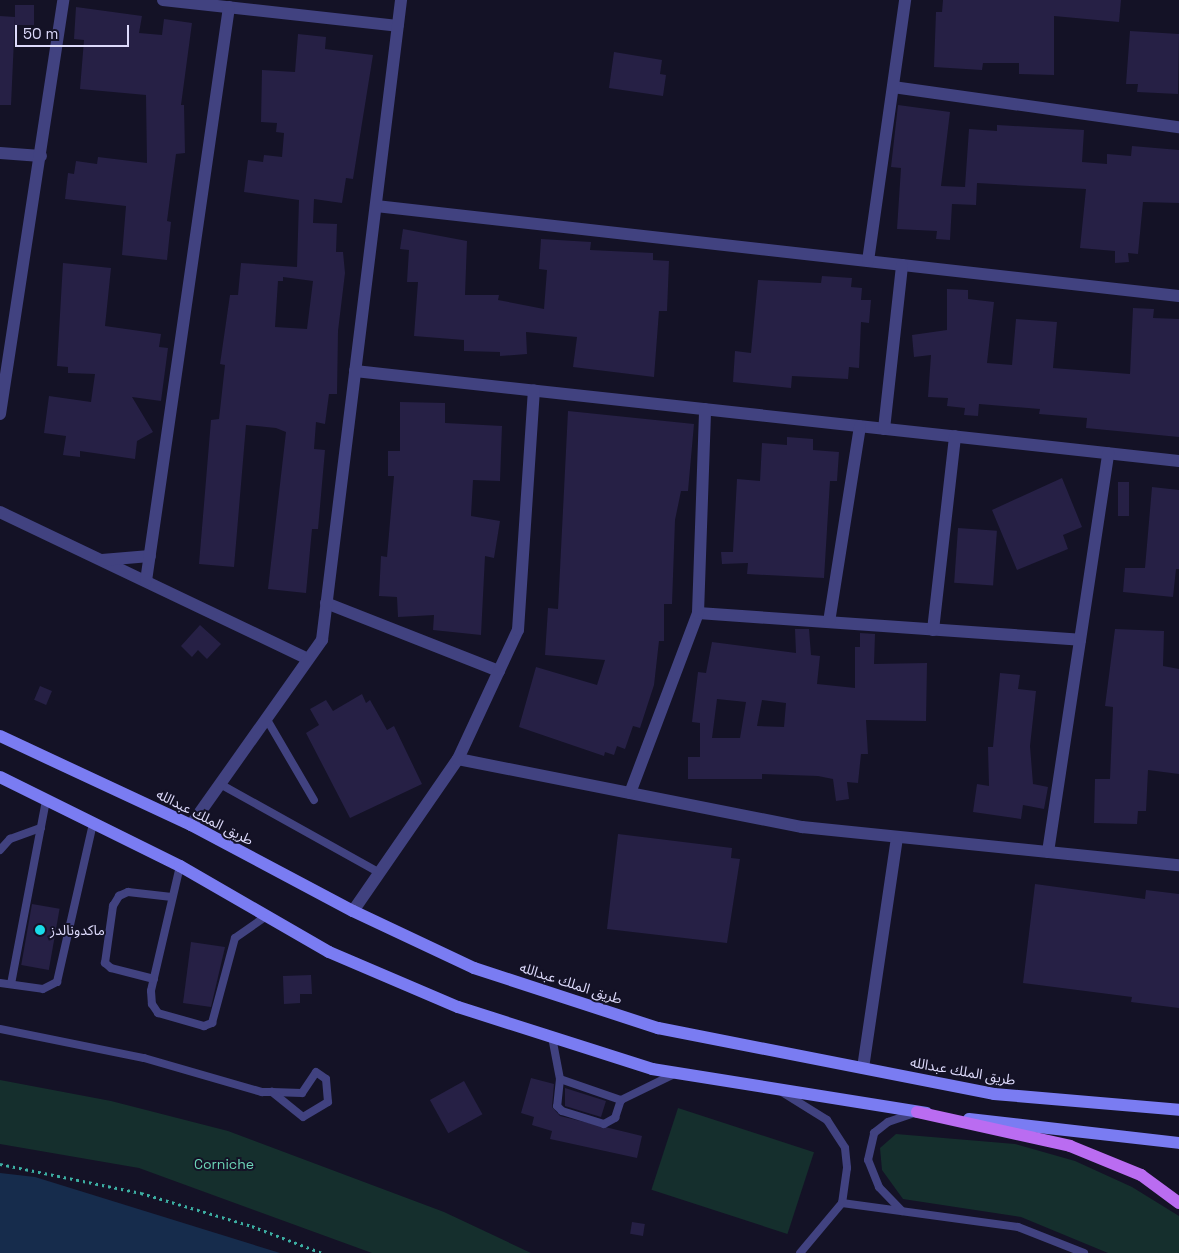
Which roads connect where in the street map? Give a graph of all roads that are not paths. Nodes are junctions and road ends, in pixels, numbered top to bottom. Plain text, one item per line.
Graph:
1 (63, 0) edge
2 (164, 0) edge
3 (401, 0) edge
4 (905, 0) edge
5 (229, 7) junction
6 (398, 26) junction
7 (893, 86) junction
8 (1179, 127) edge
9 (0, 152) edge
10 (41, 156) junction
11 (376, 206) junction
12 (868, 261) junction
13 (902, 265) junction
14 (1179, 296) edge
15 (6, 333) edge
16 (355, 371) junction
17 (534, 391) junction
18 (705, 409) junction
19 (0, 414) edge
20 (860, 426) junction
21 (884, 429) junction
22 (955, 436) junction
23 (1108, 453) junction
24 (1179, 461) edge
25 (0, 512) edge
26 (150, 556) junction
27 (101, 560) junction
28 (146, 581) junction
29 (326, 603) junction
30 (698, 613) junction
31 (829, 622) junction
32 (933, 630) junction
33 (1080, 640) junction
34 (308, 659) junction
35 (499, 671) junction
36 (266, 718) junction
37 (0, 736) edge
38 (458, 760) junction
39 (0, 777) edge
40 (220, 784) junction
41 (630, 793) junction
42 (46, 800) junction
43 (314, 800) dead end
44 (93, 823) junction
45 (191, 825) junction
46 (41, 828) junction
47 (897, 838) junction
48 (0, 850) edge
49 (1048, 852) junction
50 (180, 866) junction
51 (1179, 866) edge
52 (380, 873) junction
53 (172, 897) junction
54 (353, 911) junction
55 (266, 916) junction
56 (154, 979) junction
57 (0, 982) edge
58 (11, 984) junction
59 (0, 1029) edge
60 (552, 1037) junction
61 (863, 1068) junction
62 (676, 1073) junction
63 (560, 1080) junction
64 (778, 1090) junction
65 (272, 1092) junction
66 (621, 1100) junction
67 (1179, 1110) edge
68 (916, 1112) junction
69 (1179, 1143) edge
70 (842, 1203) junction
71 (1179, 1203) edge
72 (902, 1211) junction
73 (800, 1253) edge
74 (1084, 1253) edge

1 - 10 street
2 - 5 street
3 - 6 street
4 - 7 street
5 - 6 street
5 - 26 street
6 - 11 street
7 - 8 street
7 - 12 street
9 - 10 street
10 - 15 street
11 - 12 street
11 - 16 street
12 - 13 street
13 - 14 street
13 - 21 street
15 - 19 street
16 - 17 street
16 - 29 street
17 - 18 street
17 - 35 street
18 - 20 street
18 - 30 street
20 - 21 street
20 - 31 street
21 - 22 street
22 - 23 street
22 - 32 street
23 - 24 street
23 - 33 street
25 - 27 street
26 - 27 street
26 - 28 street
27 - 28 street
28 - 34 street
29 - 34 street
29 - 35 street
30 - 31 street
30 - 41 street
31 - 32 street
32 - 33 street
33 - 49 street
34 - 36 street
35 - 38 street
36 - 40 street
36 - 43 lane
37 - 45 street, طريق الملك عبدالله
38 - 41 street
38 - 52 street
39 - 42 street
40 - 45 street
40 - 52 lane
41 - 47 street
42 - 44 street
42 - 46 lane
44 - 50 street
44 - 58 lane
45 - 54 street, طريق الملك عبدالله
46 - 48 lane
46 - 58 lane
47 - 49 street
47 - 61 street
49 - 51 street
50 - 53 lane
50 - 55 street
52 - 54 street
53 - 56 lane
53 - 56 lane
54 - 61 street, طريق الملك عبدالله
55 - 56 lane
55 - 60 street
57 - 58 lane
59 - 65 lane
60 - 62 street
60 - 63 lane
61 - 67 street, طريق الملك عبدالله
62 - 64 street
62 - 66 lane
63 - 66 lane
63 - 66 lane
64 - 68 street
64 - 70 lane
65 - 65 lane
68 - 69 street
68 - 71 main road
68 - 72 lane
70 - 72 lane
70 - 73 lane
72 - 74 lane

